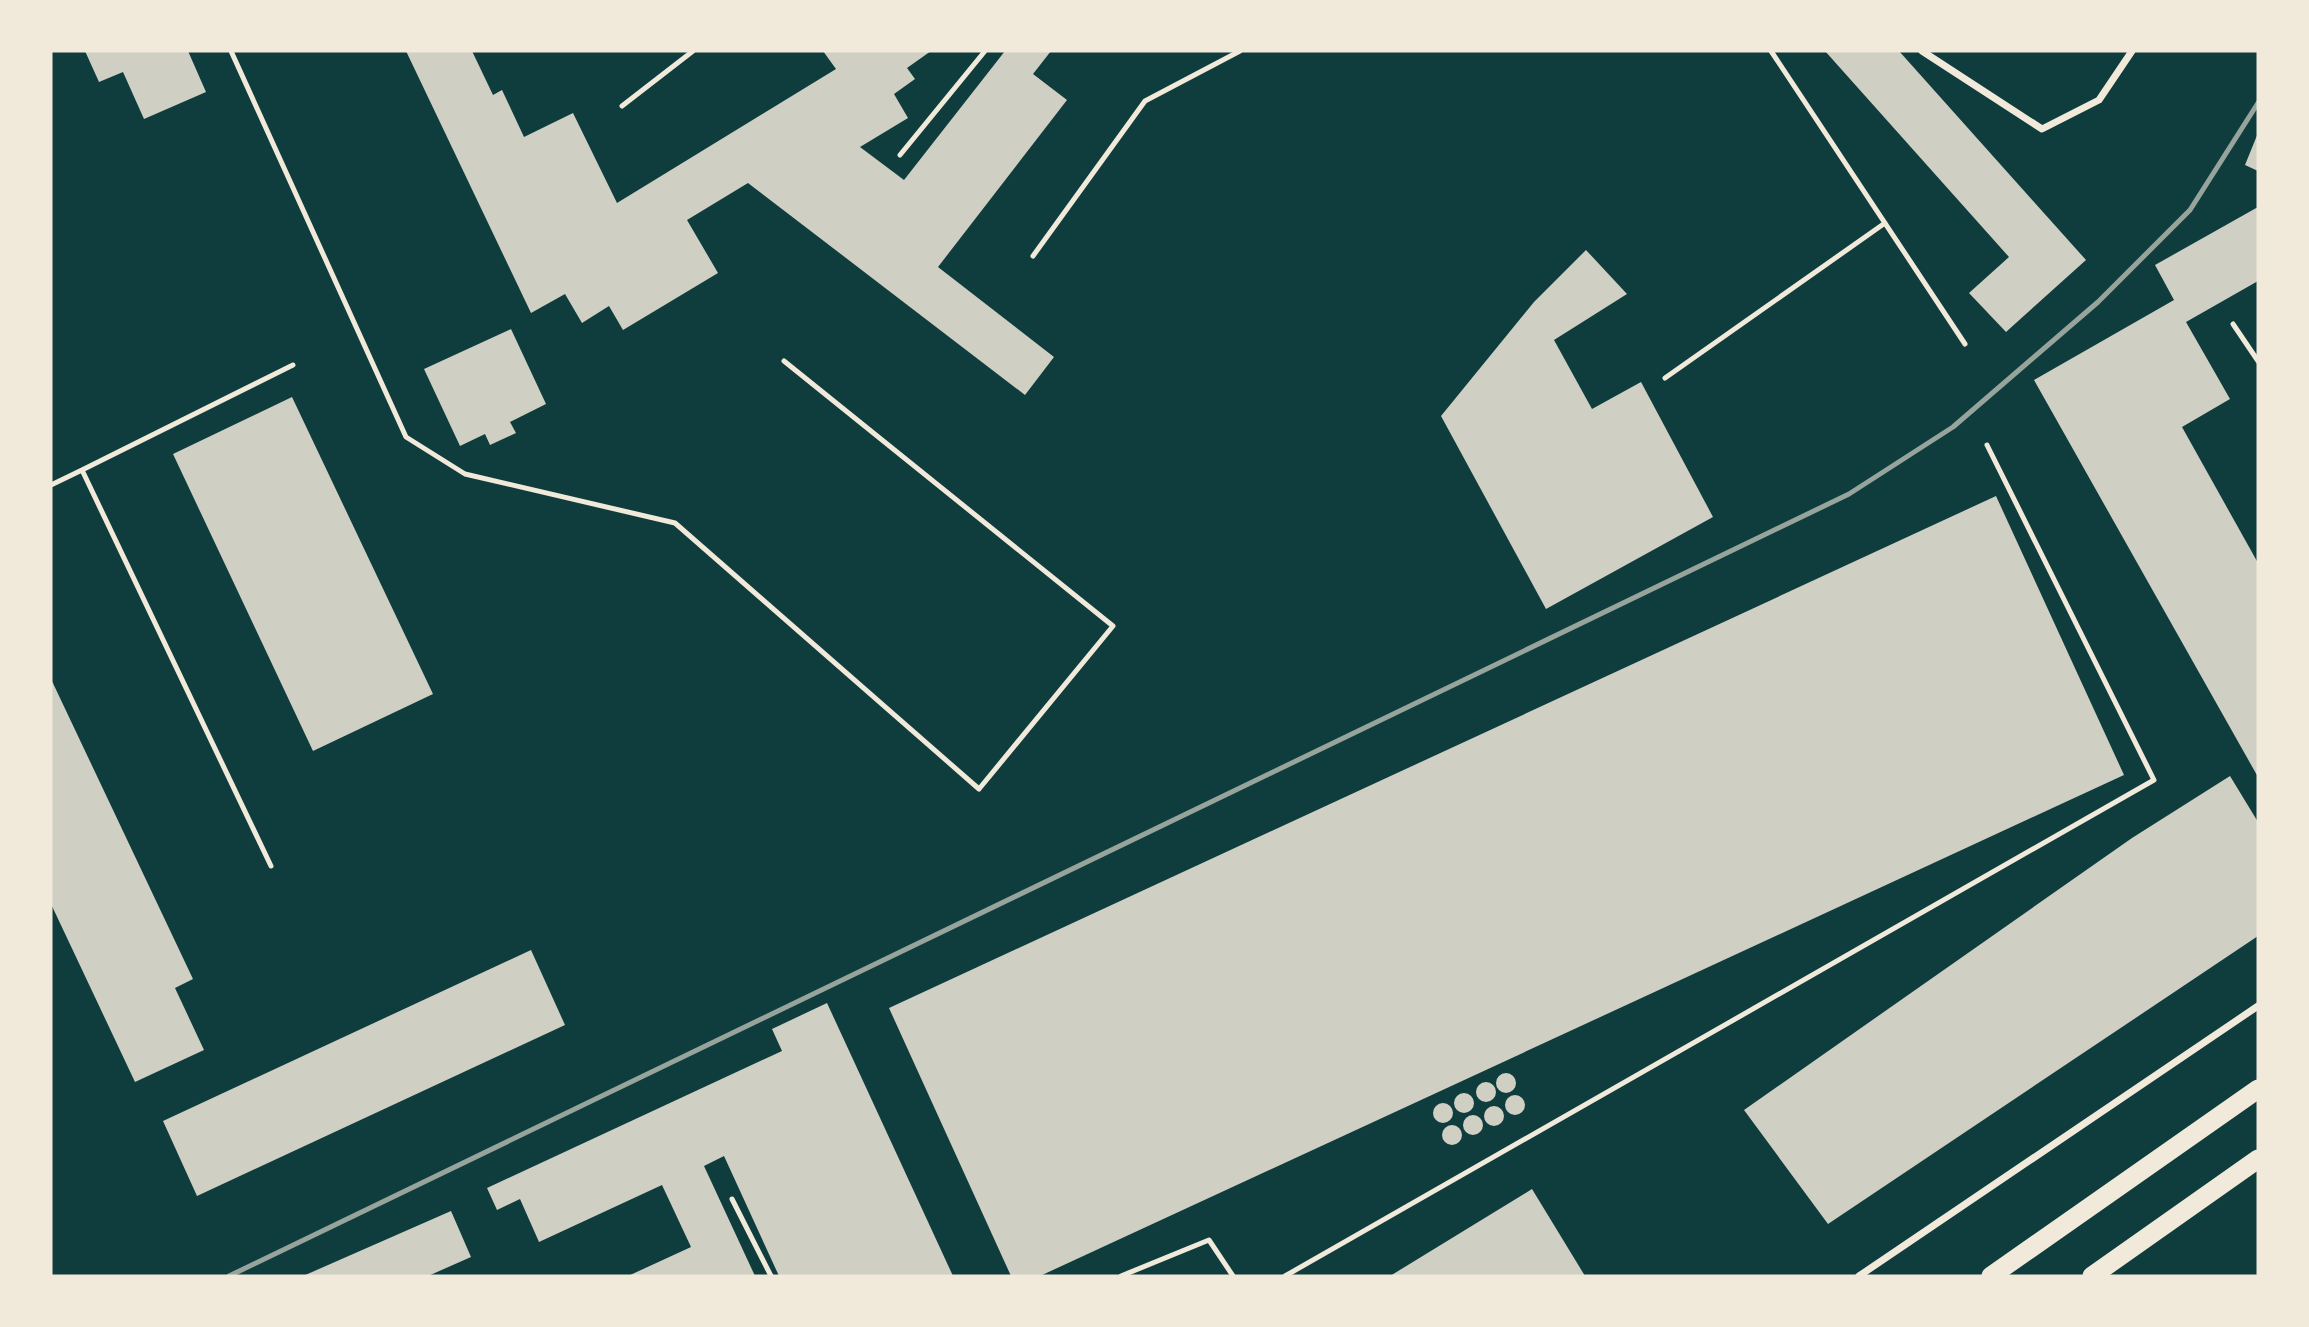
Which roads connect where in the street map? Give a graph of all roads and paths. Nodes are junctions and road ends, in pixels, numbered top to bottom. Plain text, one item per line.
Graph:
1 (231, 51) edge
2 (693, 51) edge
3 (985, 51) edge
4 (1240, 51) edge
5 (1771, 51) edge
6 (1922, 51) edge
7 (2132, 51) edge
8 (622, 106) dead end
9 (900, 155) dead end
10 (1885, 223) junction
11 (1033, 256) dead end
12 (2233, 324) dead end
13 (1965, 344) dead end
14 (784, 361) dead end
15 (2258, 361) edge
16 (293, 365) dead end
17 (1665, 378) dead end
18 (1987, 445) dead end
19 (82, 470) junction
20 (51, 485) edge
21 (271, 866) dead end
22 (2258, 1006) edge
23 (2258, 1089) edge
24 (2258, 1159) edge
25 (732, 1199) dead end
26 (771, 1276) edge
27 (1121, 1276) edge
28 (1233, 1276) edge
29 (1285, 1276) edge
30 (1858, 1276) edge
31 (1991, 1276) edge
32 (2092, 1276) edge

1 - 14 lane
2 - 8 lane
3 - 9 lane
4 - 11 lane
5 - 10 lane
6 - 7 street
10 - 13 lane
10 - 17 lane
12 - 15 lane
16 - 19 lane
18 - 29 lane
19 - 20 lane
19 - 21 lane
22 - 30 street
23 - 31 highway
24 - 32 highway
25 - 26 lane
27 - 28 lane

